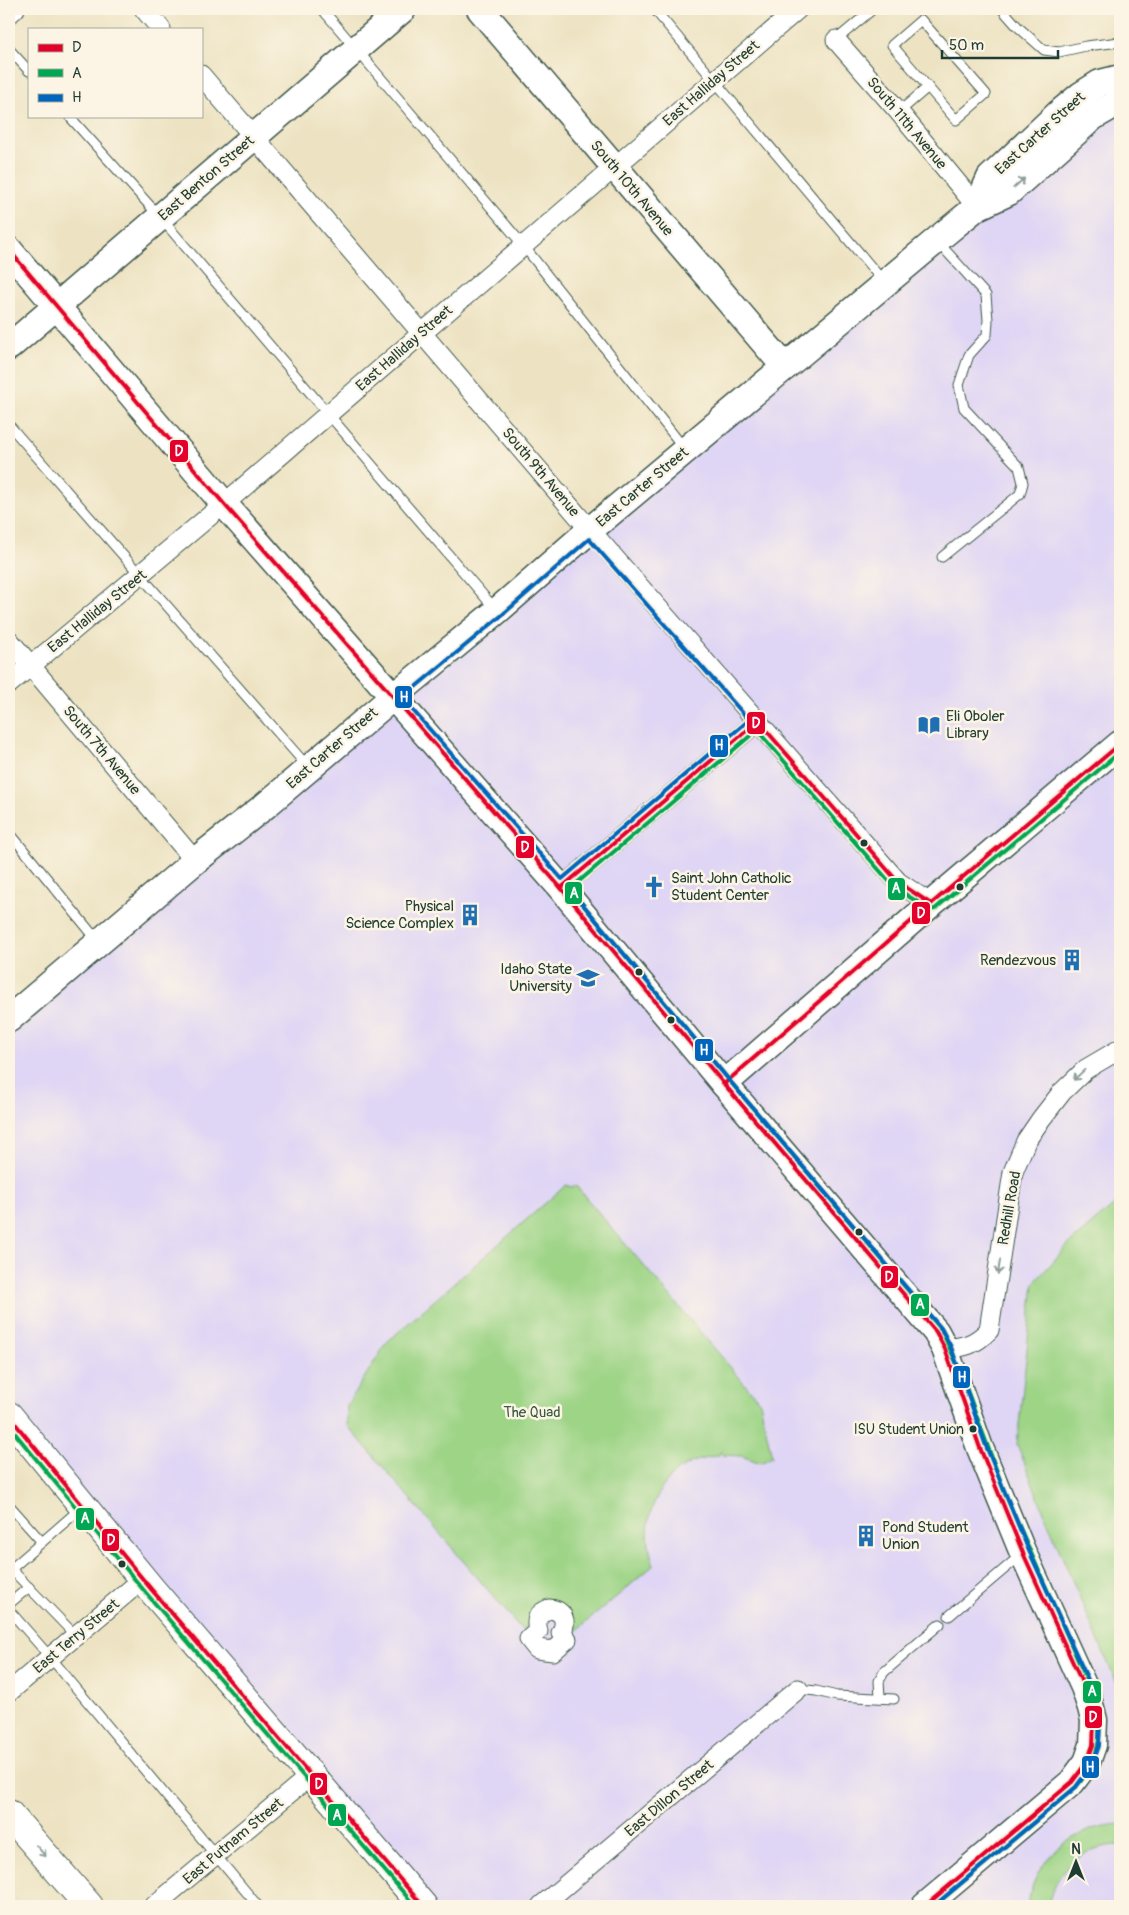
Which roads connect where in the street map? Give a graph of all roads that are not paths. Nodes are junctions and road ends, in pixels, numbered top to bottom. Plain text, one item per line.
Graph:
1 (15, 9) edge
2 (144, 9) edge
3 (322, 9) edge
4 (404, 9) edge
5 (480, 9) edge
6 (654, 9) edge
7 (798, 9) edge
8 (873, 9) edge
9 (1002, 9) edge
10 (9, 14) edge
11 (160, 28) edge
12 (836, 40) joint
13 (1120, 42) edge
14 (9, 49) edge
15 (356, 49) junction
16 (28, 70) edge
17 (202, 75) edge
18 (1120, 78) edge
19 (714, 80) junction
20 (928, 87) junction
21 (1120, 104) edge
22 (899, 112) junction
23 (71, 118) edge
24 (255, 136) junction
25 (614, 166) junction
26 (977, 207) junction
27 (160, 217) junction
28 (936, 240) junction
29 (523, 245) junction
30 (9, 250) edge
31 (885, 283) junction
32 (56, 306) junction
33 (422, 332) junction
34 (9, 346) edge
35 (785, 367) junction
36 (328, 414) junction
37 (9, 425) edge
38 (686, 450) junction
39 (224, 504) junction
40 (590, 530) junction
41 (942, 557) dead end
42 (140, 576) junction
43 (497, 611) junction
44 (9, 640) edge
45 (31, 665) junction
46 (9, 684) edge
47 (393, 697) junction
48 (758, 721) junction
49 (1120, 744) edge
50 (309, 768) junction
51 (9, 832) edge
52 (195, 861) junction
53 (561, 888) junction
54 (931, 904) junction
55 (99, 942) junction
56 (9, 1019) edge
57 (1120, 1049) edge
58 (724, 1084) junction
59 (945, 1349) junction
60 (9, 1416) edge
61 (9, 1505) edge
62 (83, 1507) junction
63 (42, 1542) junction
64 (1024, 1553) junction
65 (143, 1579) junction
66 (29, 1587) junction
67 (9, 1604) edge
68 (9, 1610) edge
69 (949, 1616) dead end
70 (940, 1624) dead end
71 (76, 1636) junction
72 (51, 1658) junction
73 (798, 1690) joint
74 (9, 1692) edge
75 (880, 1697) junction
76 (894, 1699) dead end
77 (311, 1775) junction
78 (9, 1814) edge
79 (215, 1856) junction
80 (89, 1906) edge
81 (154, 1906) edge
82 (258, 1906) edge
83 (423, 1906) edge
84 (541, 1906) edge
85 (925, 1906) edge

1 - 10 street
2 - 11 street
3 - 15 lane
4 - 15 street, East Benton Street
5 - 25 street, South 10th Avenue
6 - 19 lane
7 - 19 street, East Halliday Street
8 - 12 lane
9 - 13 lane
12 - 22 street, South 11th Avenue
14 - 16 lane
15 - 24 street, East Benton Street
15 - 29 lane
17 - 24 street, South 9th Avenue
18 - 26 street, East Carter Street
19 - 25 street, East Halliday Street
19 - 31 lane
20 - 20 lane
20 - 22 lane
26 -> 21 street, East Carter Street
22 - 26 street, South 11th Avenue
23 - 27 lane
24 - 27 street, East Benton Street
24 - 33 street, South 9th Avenue
25 - 29 street, East Halliday Street
25 - 35 street, South 10th Avenue
26 - 28 street, East Carter Street
27 - 32 street, East Benton Street
27 - 36 lane
28 - 31 street, East Carter Street
28 - 41 lane
29 - 33 street, East Halliday Street
29 - 38 lane
30 - 32 street
31 - 35 street, East Carter Street
32 - 34 street, East Benton Street
32 - 39 street
33 - 36 street, East Halliday Street
33 - 40 street, South 9th Avenue
35 - 38 street, East Carter Street
36 - 39 street, East Halliday Street
36 - 43 lane
37 - 42 lane
38 - 40 street, East Carter Street
39 - 42 street, East Halliday Street
39 - 47 street
40 - 43 street, East Carter Street
40 - 48 street, South 9th Avenue
42 - 45 street, East Halliday Street
42 - 50 lane
43 - 47 street, East Carter Street
44 - 45 street, South 7th Avenue
45 - 46 street, East Halliday Street
45 - 52 street, South 7th Avenue
47 - 50 street, East Carter Street
47 - 53 street
48 - 53 street
48 - 54 street, South 9th Avenue
49 - 54 street
50 - 52 street, East Carter Street
51 - 55 lane
52 - 55 street, East Carter Street
53 - 58 street
54 - 58 street
55 - 56 street, East Carter Street
57 -> 59 street, Redhill Road
58 - 59 street
59 - 64 street
60 - 62 main road
61 - 63 lane
62 - 63 lane
62 - 65 main road
63 - 66 lane
64 - 69 lane
64 - 85 street
65 - 71 street, East Terry Street
65 - 77 main road
66 - 67 lane
66 - 71 lane
68 - 72 lane
70 - 75 lane
71 - 72 street, East Terry Street
72 - 74 street, East Terry Street
72 - 79 lane
73 - 75 lane
73 - 84 street, East Dillon Street
75 - 76 lane
77 - 79 street, East Putnam Street
77 - 83 main road
78 -> 80 main road
79 - 81 street, East Putnam Street
79 - 82 lane

